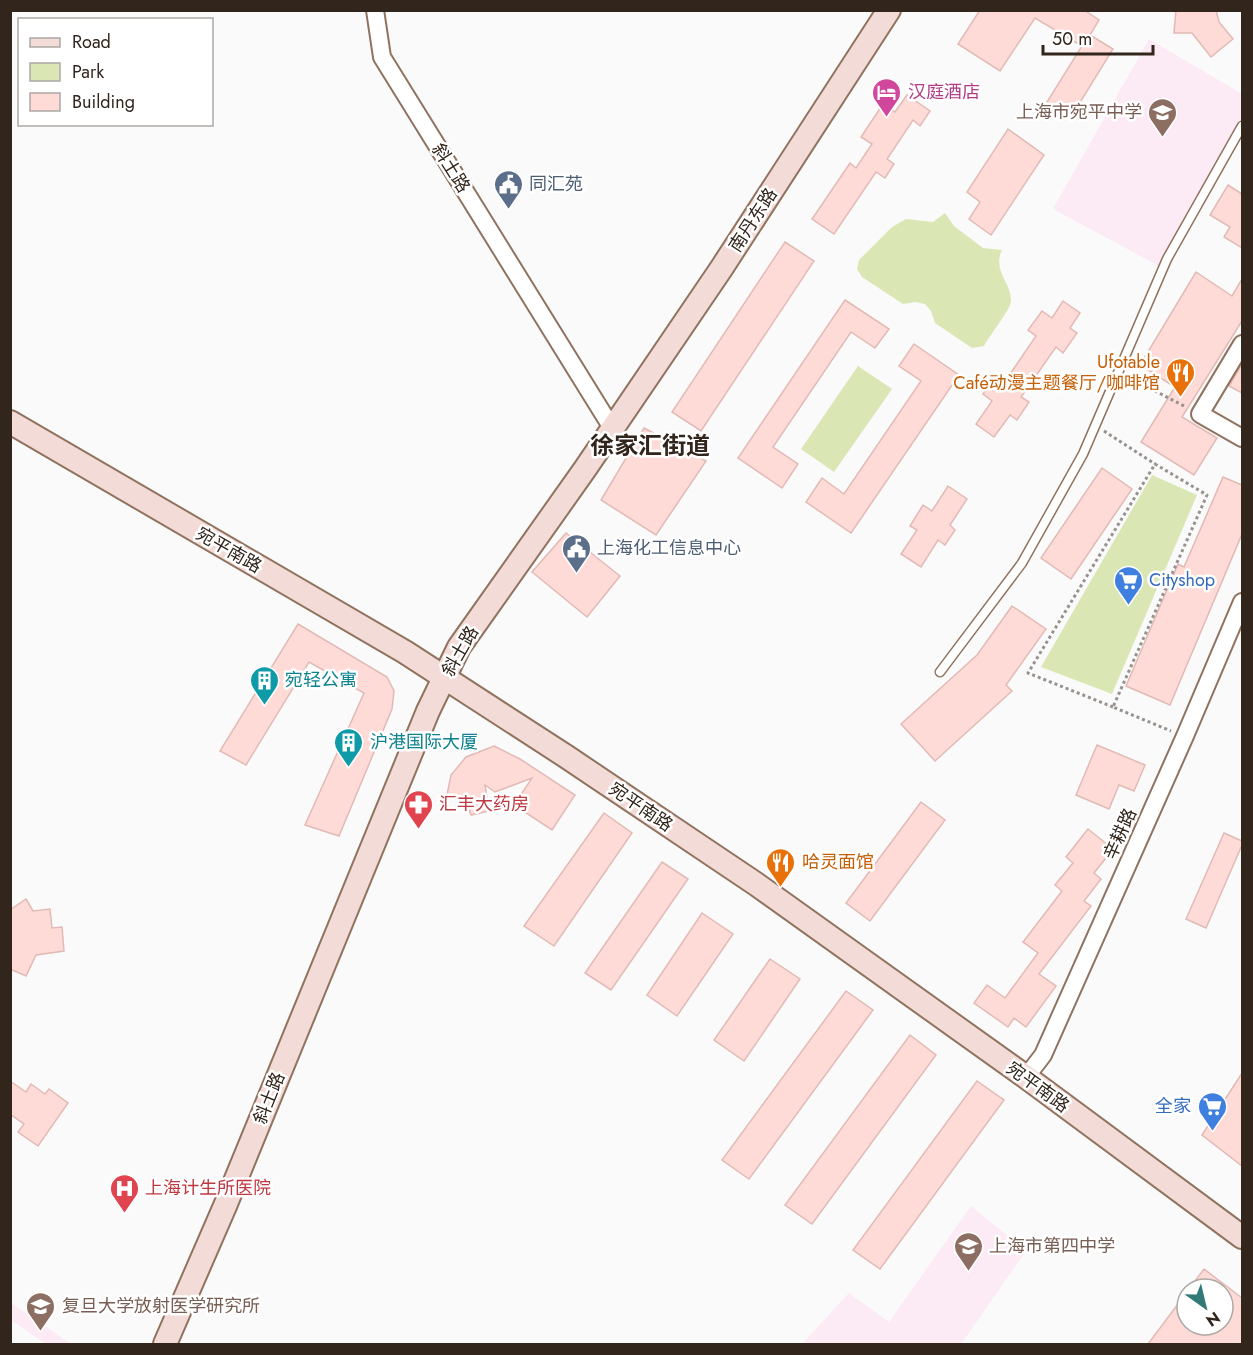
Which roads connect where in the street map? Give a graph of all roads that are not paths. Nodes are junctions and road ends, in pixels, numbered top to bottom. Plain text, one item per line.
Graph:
1 (375, 10) edge
2 (890, 10) edge
3 (1242, 126) edge
4 (1242, 344) edge
5 (10, 422) edge
6 (612, 428) junction
7 (1242, 438) edge
8 (1242, 602) edge
9 (940, 672) dead end
10 (444, 677) junction
11 (1026, 1077) junction
12 (1242, 1238) edge
13 (165, 1344) edge

1 - 6 street, 斜土路
2 - 6 main road, 南丹东路
3 - 9 lane
4 - 7 street
5 - 10 main road, 宛平南路
6 - 10 main road, 斜土路
8 - 11 street, 辛耕路
10 - 11 main road, 宛平南路
10 - 13 main road, 斜土路
11 - 12 main road, 宛平南路

